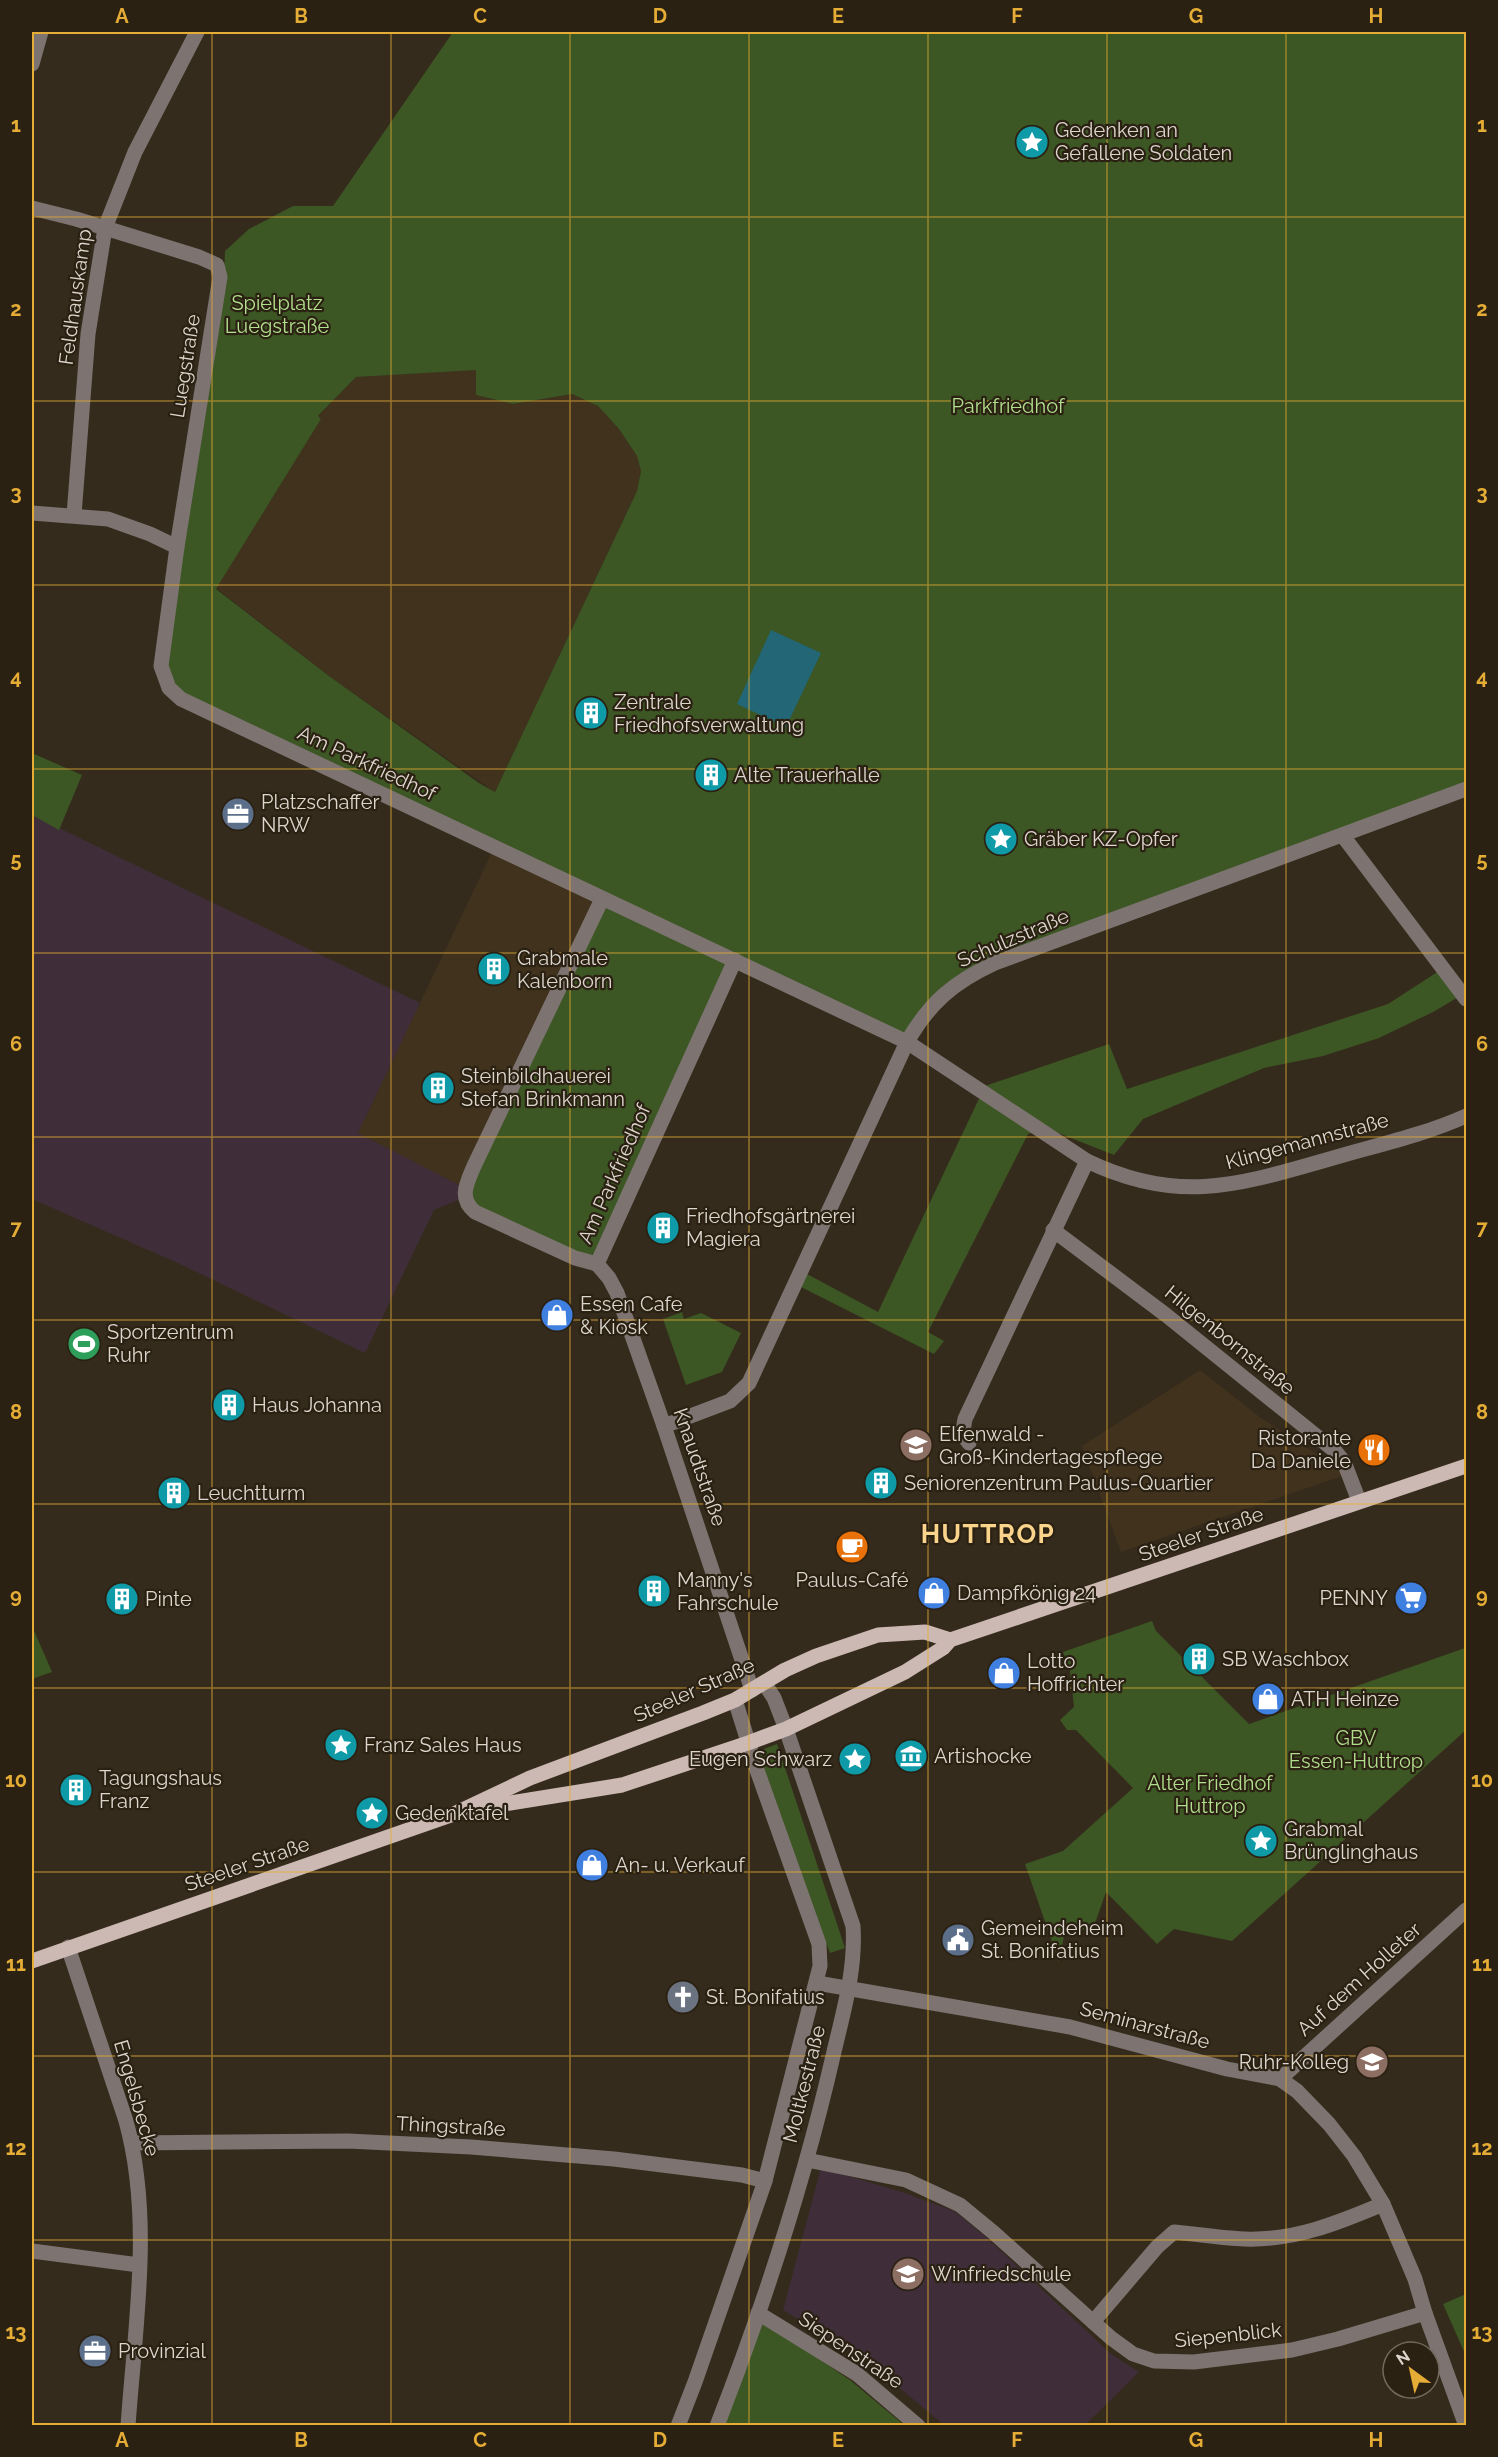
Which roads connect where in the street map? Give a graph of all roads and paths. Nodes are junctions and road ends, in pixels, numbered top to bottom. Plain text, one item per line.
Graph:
1 (41, 32) edge
2 (197, 32) edge
3 (32, 64) edge
4 (32, 208) edge
5 (105, 228) junction
6 (32, 513) edge
7 (74, 515) junction
8 (177, 547) junction
9 (161, 666) joint
10 (1467, 789) edge
11 (1343, 836) junction
12 (602, 899) junction
13 (735, 960) junction
14 (1467, 999) edge
15 (908, 1042) junction
16 (1467, 1116) edge
17 (1087, 1161) junction
18 (1053, 1230) junction
19 (597, 1264) junction
20 (664, 1426) junction
21 (969, 1443) dead end
22 (1467, 1466) edge
23 (1359, 1501) junction
24 (950, 1640) junction
25 (758, 1687) junction
26 (735, 1700) junction
27 (786, 1729) junction
28 (748, 1743) junction
29 (460, 1811) junction
30 (1467, 1910) edge
31 (68, 1947) junction
32 (32, 1960) edge
33 (818, 1983) junction
34 (848, 1989) junction
35 (1280, 2079) junction
36 (132, 2143) junction
37 (807, 2160) junction
38 (765, 2181) junction
39 (1383, 2204) junction
40 (32, 2252) edge
41 (139, 2265) junction
42 (758, 2313) junction
43 (1425, 2313) junction
44 (1093, 2322) junction
45 (128, 2426) edge
46 (678, 2426) edge
47 (717, 2426) edge
48 (918, 2426) edge
49 (1466, 2426) edge

1 - 3 street
2 - 5 street, Feldhauskamp
4 - 5 street, Luegstraße
5 - 7 street, Feldhauskamp
5 - 8 street, Luegstraße
6 - 7 street
7 - 8 street
8 - 9 street, Luegstraße
9 - 12 street, Am Parkfriedhof
10 - 11 street, Schulzstraße
11 - 14 street
11 - 15 street, Schulzstraße
12 - 13 street, Am Parkfriedhof
12 - 19 street, Am Parkfriedhof
13 - 15 street, Am Parkfriedhof
13 - 19 street, Am Parkfriedhof
15 - 17 street, Klingemannstraße
15 - 20 street, Schulzstraße
16 - 17 street, Klingemannstraße
17 - 18 street
18 - 21 street
18 - 23 street, Hilgenbornstraße
19 - 20 street, Knaudtstraße
20 - 25 street, Knaudtstraße
22 - 23 main road, Steeler Straße
23 - 24 main road, Steeler Straße
24 - 25 main road, Steeler Straße
24 - 27 main road, Steeler Straße
25 - 26 main road, Steeler Straße
25 - 27 street, Moltkestraße
26 - 28 street, Moltkestraße
26 - 29 main road, Steeler Straße
27 - 28 main road, Steeler Straße
27 - 34 street, Moltkestraße
28 - 29 main road, Steeler Straße
28 - 33 street, Moltkestraße
29 - 31 main road, Steeler Straße
30 - 35 street, Auf dem Holleter
31 - 32 main road, Steeler Straße
31 - 36 street, Engelsbecke
33 - 34 street, Seminarstraße
33 - 38 street, Moltkestraße
34 - 35 street, Seminarstraße
34 - 37 street, Moltkestraße
35 - 39 street, Seminarstraße
36 - 38 street, Thingstraße
36 - 41 street, Engelsbecke
37 - 42 street, Moltkestraße
37 - 44 street, Siepenblick
38 - 46 street, Moltkestraße
39 - 43 street, Seminarstraße
39 - 44 street
40 - 41 street
41 - 45 street, Engelsbecke
42 - 47 street, Moltkestraße
42 - 48 street, Siepenstraße
43 - 44 street, Siepenblick
43 - 49 street, Seminarstraße

